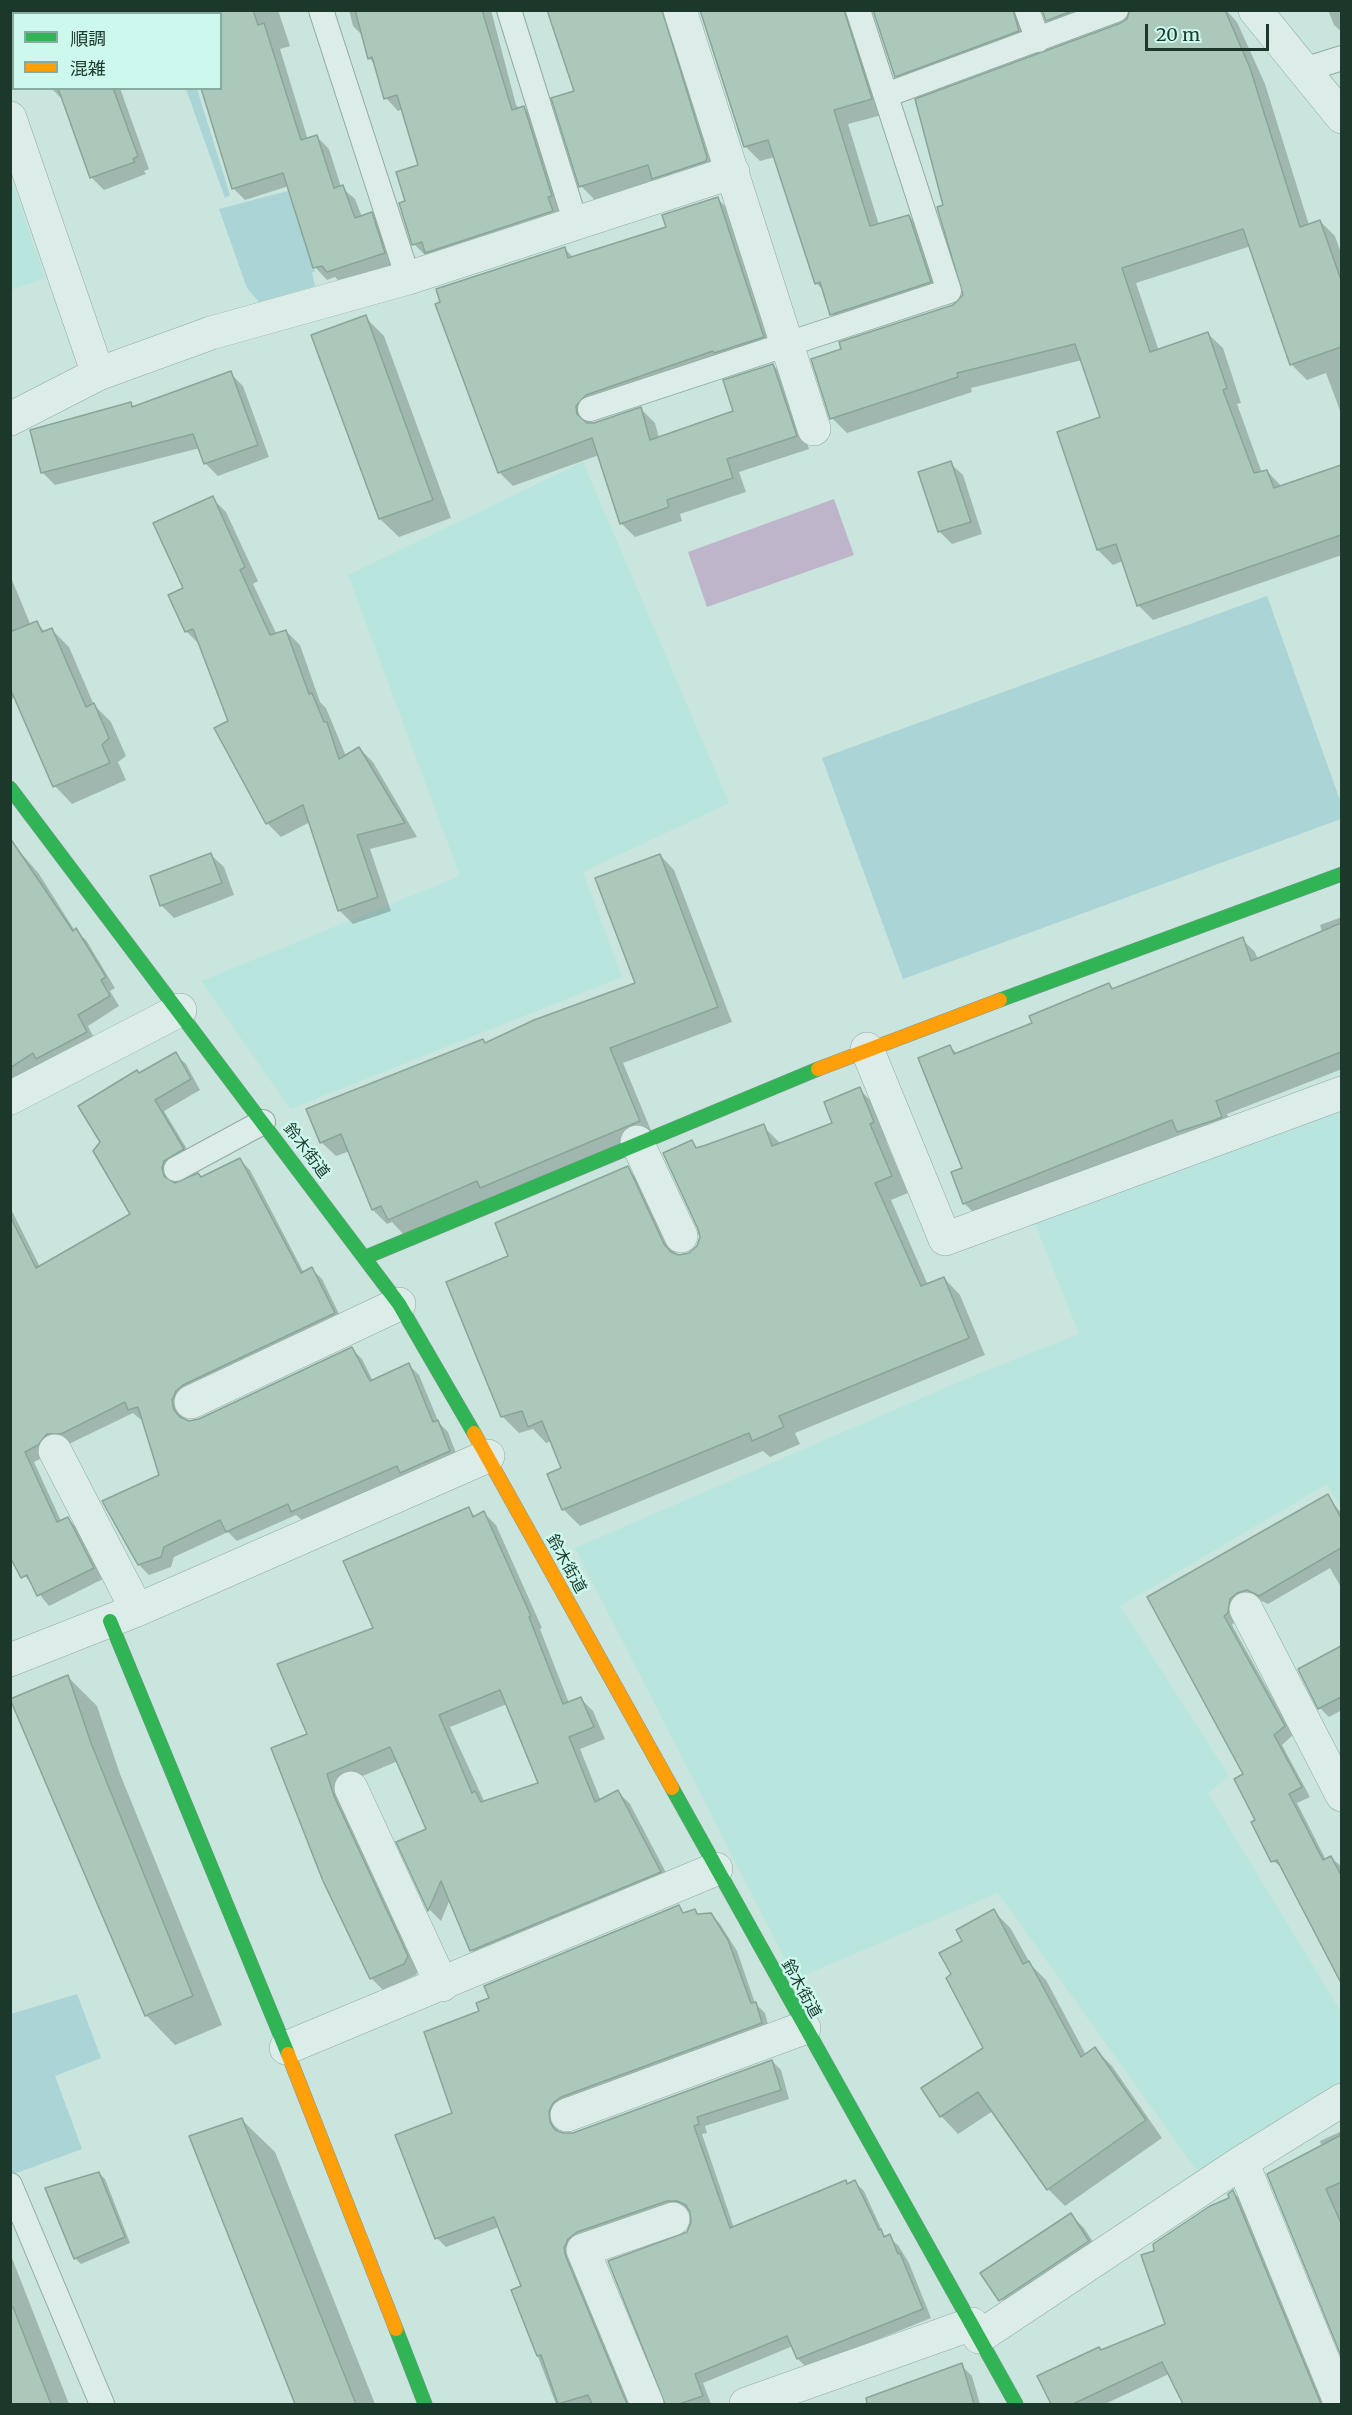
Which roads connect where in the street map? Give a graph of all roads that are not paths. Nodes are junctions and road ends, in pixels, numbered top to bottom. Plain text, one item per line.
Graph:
1 (321, 10) edge
2 (509, 10) edge
3 (680, 10) edge
4 (858, 10) edge
5 (1027, 10) edge
6 (1116, 10) edge
7 (1255, 10) edge
8 (1038, 40) junction
9 (1341, 57) edge
10 (1304, 70) junction
11 (886, 95) junction
12 (1341, 117) edge
13 (10, 118) edge
14 (733, 172) junction
15 (576, 224) junction
16 (408, 278) junction
17 (789, 346) junction
18 (98, 374) junction
19 (590, 409) dead end
20 (10, 419) edge
21 (814, 429) dead end
22 (10, 788) edge
23 (1341, 874) edge
24 (180, 1010) junction
25 (867, 1049) junction
26 (1341, 1093) edge
27 (10, 1098) edge
28 (263, 1122) junction
29 (637, 1142) junction
30 (176, 1169) dead end
31 (681, 1236) dead end
32 (366, 1257) junction
33 (399, 1304) junction
34 (191, 1402) dead end
35 (55, 1451) dead end
36 (488, 1456) junction
37 (1246, 1609) dead end
38 (124, 1615) junction
39 (10, 1660) edge
40 (351, 1788) dead end
41 (1341, 1795) edge
42 (716, 1869) junction
43 (442, 1984) junction
44 (804, 2028) junction
45 (286, 2048) junction
46 (1341, 2100) edge
47 (567, 2115) dead end
48 (1242, 2162) junction
49 (10, 2185) edge
50 (673, 2219) dead end
51 (975, 2331) junction
52 (102, 2404) edge
53 (425, 2404) edge
54 (647, 2404) edge
55 (746, 2404) edge
56 (1016, 2404) edge
57 (1341, 2404) edge

1 - 16 lane
2 - 15 lane
3 - 14 street
4 - 11 lane
5 - 8 lane
6 - 8 lane
7 - 10 street
8 - 11 lane
9 - 10 lane
10 - 12 street
11 - 17 lane
13 - 18 street
14 - 15 street
14 - 17 street
15 - 16 street
16 - 18 street
17 - 19 lane
17 - 21 street
18 - 20 street
22 - 24 main road, 鈴木街道
23 - 25 main road
24 - 27 street
24 - 28 main road, 鈴木街道
25 - 26 street
25 - 29 main road
28 - 30 lane
28 - 32 main road, 鈴木街道
29 - 31 street
29 - 32 main road
32 - 33 main road, 鈴木街道
33 - 34 street
33 - 36 main road, 鈴木街道
35 - 38 street
36 - 38 street
36 - 42 main road, 鈴木街道
37 - 41 street
38 - 39 street
38 - 45 main road
40 - 43 street
42 - 43 street
42 - 44 main road, 鈴木街道
43 - 45 street
44 - 47 street
44 - 51 main road, 鈴木街道
45 - 53 main road
46 - 48 street
48 - 51 street
48 - 57 street
49 - 52 lane
50 - 54 street
51 - 55 street
51 - 56 main road, 鈴木街道

